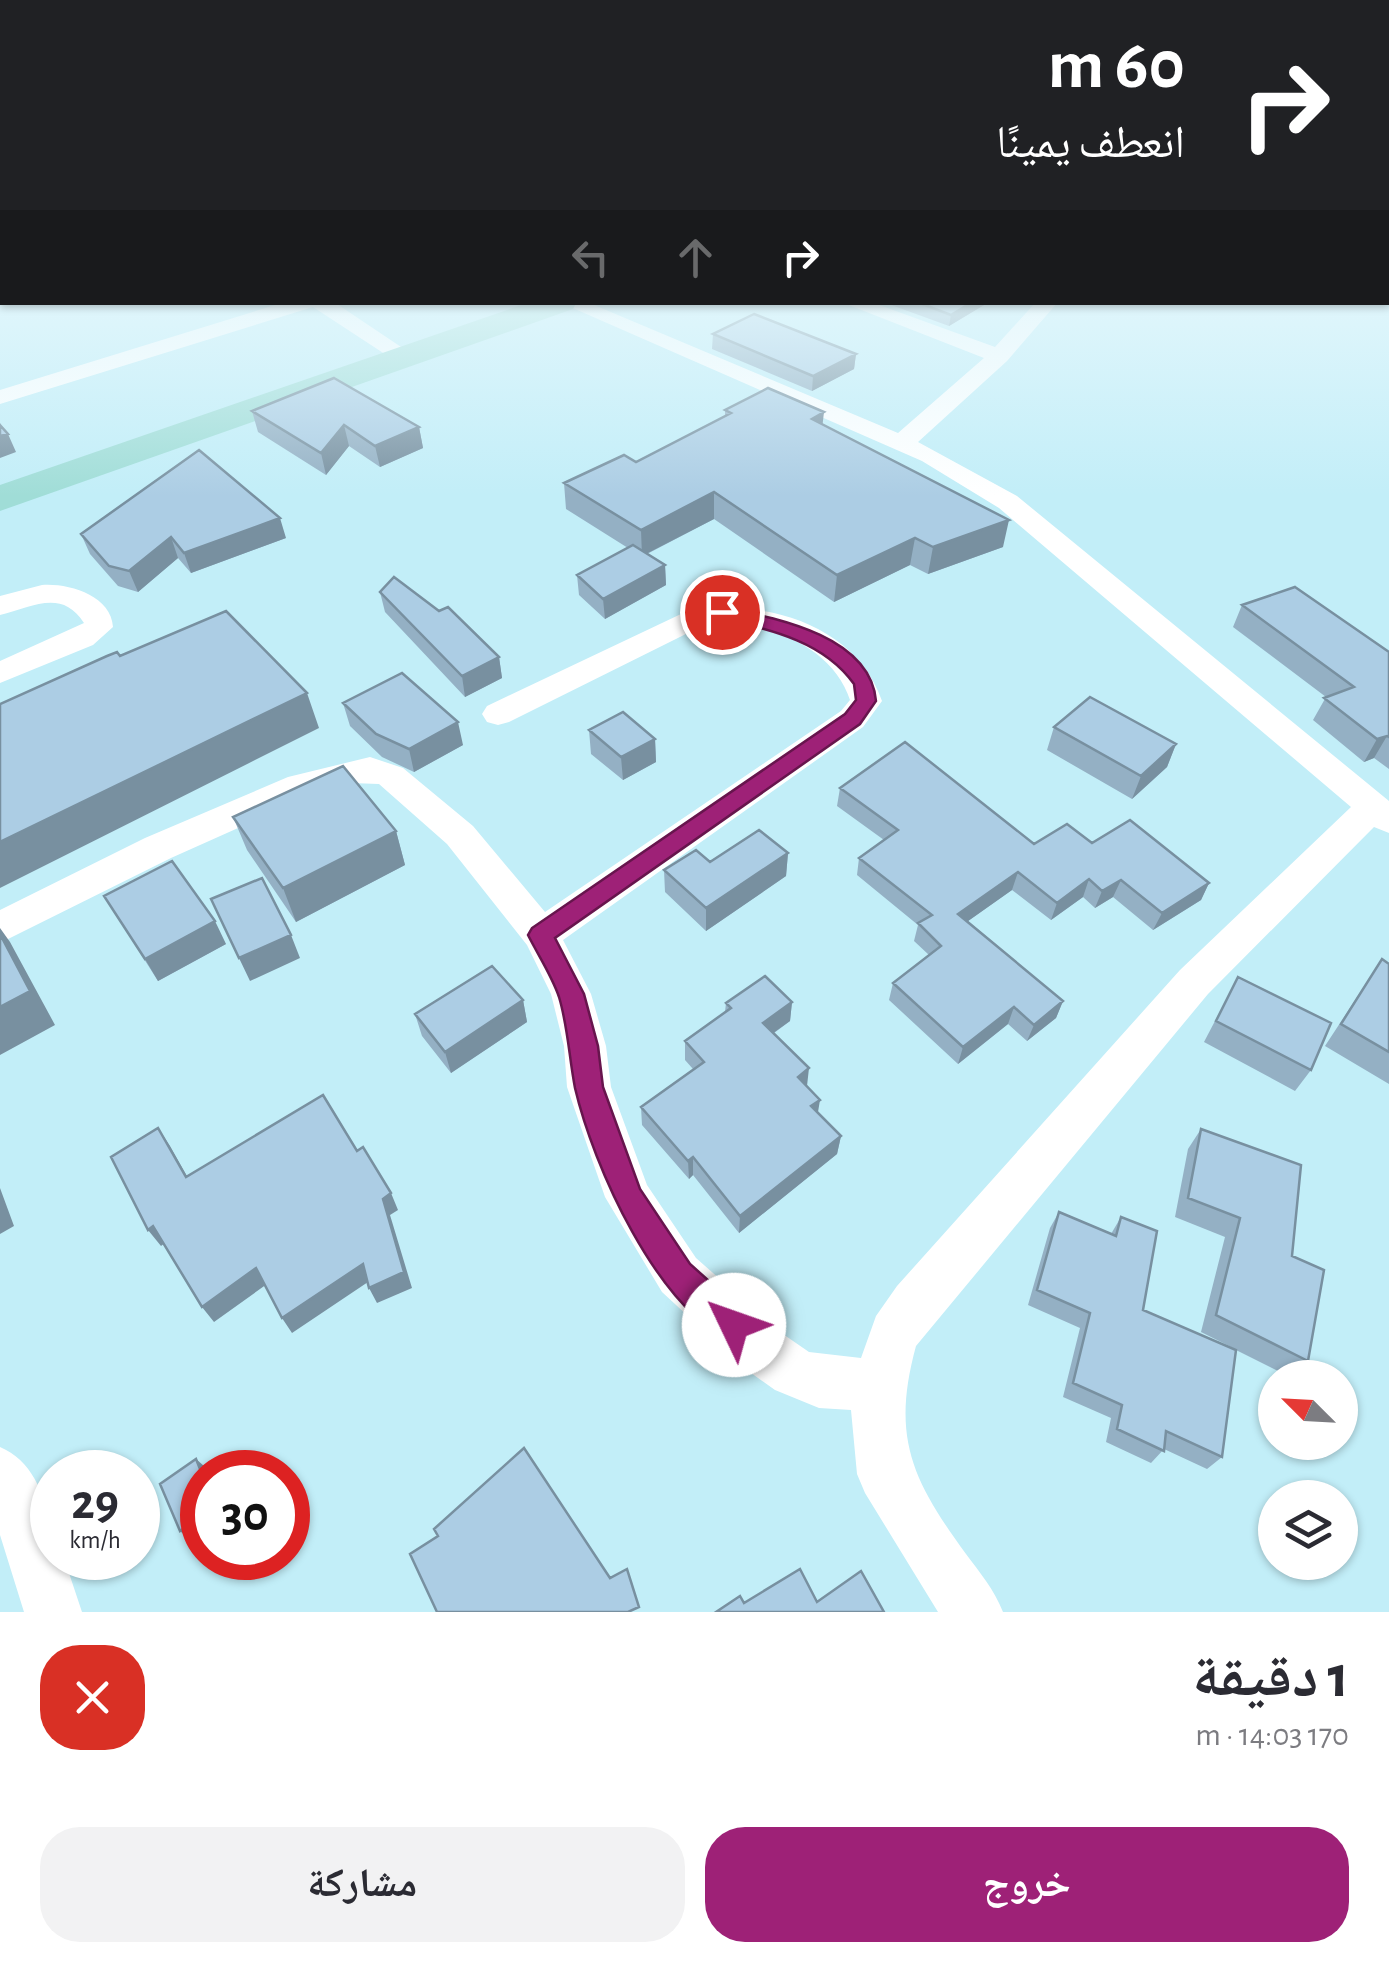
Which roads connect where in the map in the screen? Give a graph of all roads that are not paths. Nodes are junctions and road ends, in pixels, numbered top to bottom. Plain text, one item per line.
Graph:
1 (165, 346) edge
2 (388, 346) edge
3 (411, 346) edge
4 (417, 346) edge
5 (669, 346) edge
6 (971, 346) edge
7 (1007, 346) edge
8 (397, 352) junction
9 (998, 356) junction
10 (776, 392) junction
11 (0, 397) edge
12 (742, 410) edge
13 (902, 443) junction
14 (0, 481) edge
15 (0, 499) edge
16 (0, 606) edge
17 (0, 673) edge
18 (498, 714) dead end
19 (1381, 814) edge
20 (0, 928) edge
21 (541, 935) junction
22 (879, 1385) junction
23 (0, 1474) edge
24 (53, 1612) edge
25 (974, 1612) edge

1 - 11 street
2 - 8 street
3 - 8 main road
4 - 8 main road
5 - 10 street
6 - 9 street
7 - 9 street
8 - 14 main road
8 - 15 main road
9 - 13 street
10 - 12 street
10 - 13 street
13 - 19 street
16 - 17 street
18 - 21 street
19 - 22 street
20 - 21 street
21 - 22 street
22 - 25 street
23 - 24 street

